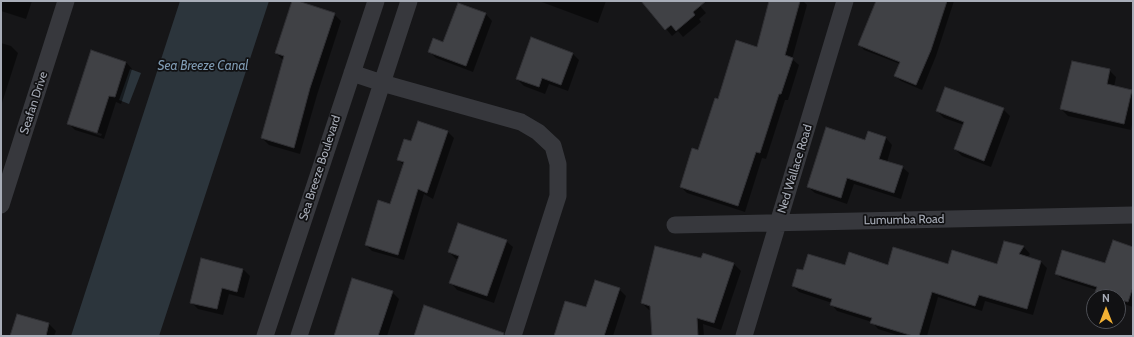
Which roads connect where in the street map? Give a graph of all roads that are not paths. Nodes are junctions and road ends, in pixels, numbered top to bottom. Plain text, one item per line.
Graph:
1 (66, 1) edge
2 (376, 1) edge
3 (409, 1) edge
4 (845, 1) edge
5 (352, 73) junction
6 (382, 83) junction
7 (1, 205) edge
8 (1133, 215) edge
9 (779, 223) junction
10 (675, 226) dead end
11 (265, 336) edge
12 (299, 336) edge
13 (513, 336) edge
14 (744, 336) edge

1 - 7 street, Seafan Drive
2 - 5 street, Sea Breeze Boulevard
3 - 6 street
4 - 9 street, Ned Wallace Road
5 - 6 street
5 - 11 street, Sea Breeze Boulevard
6 - 12 street
6 - 13 street
8 - 9 street, Lumumba Road
9 - 10 street, Lumumba Road
9 - 14 street, Ned Wallace Road

